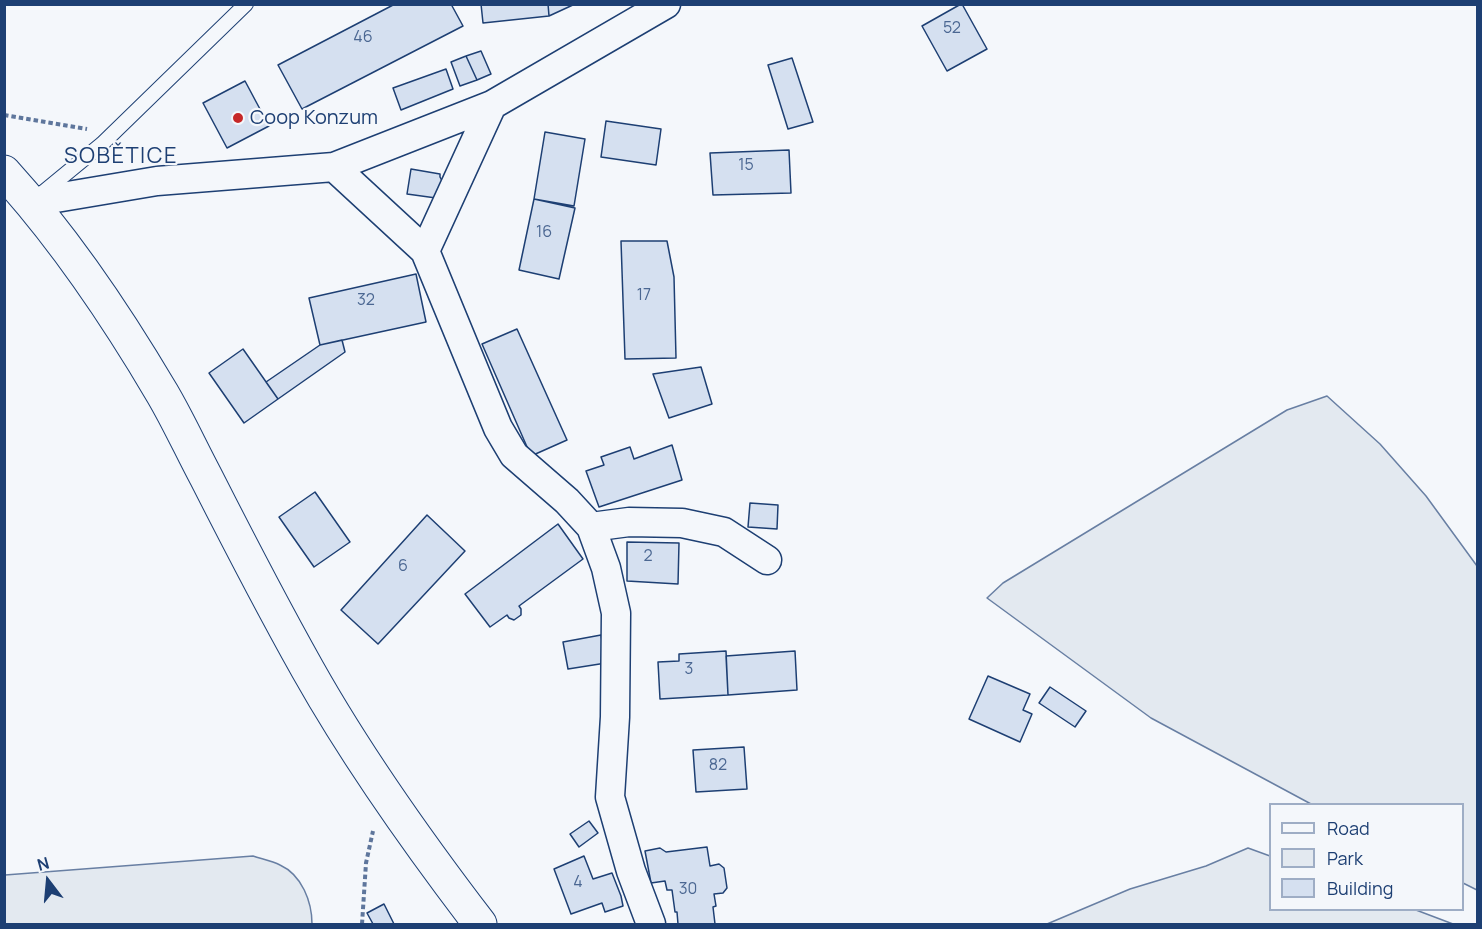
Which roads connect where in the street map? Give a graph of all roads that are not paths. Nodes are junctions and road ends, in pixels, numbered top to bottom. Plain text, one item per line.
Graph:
1 (246, 4) edge
2 (666, 4) edge
3 (492, 105) junction
4 (334, 167) junction
5 (4, 172) edge
6 (32, 202) junction
7 (425, 251) junction
8 (591, 527) junction
9 (767, 560) dead end
10 (480, 924) edge
11 (651, 924) edge

1 - 6 lane
2 - 3 street
3 - 4 street
3 - 7 street
4 - 6 street
4 - 7 street
5 - 6 main road
6 - 10 main road
7 - 8 street
8 - 9 street
8 - 11 street

